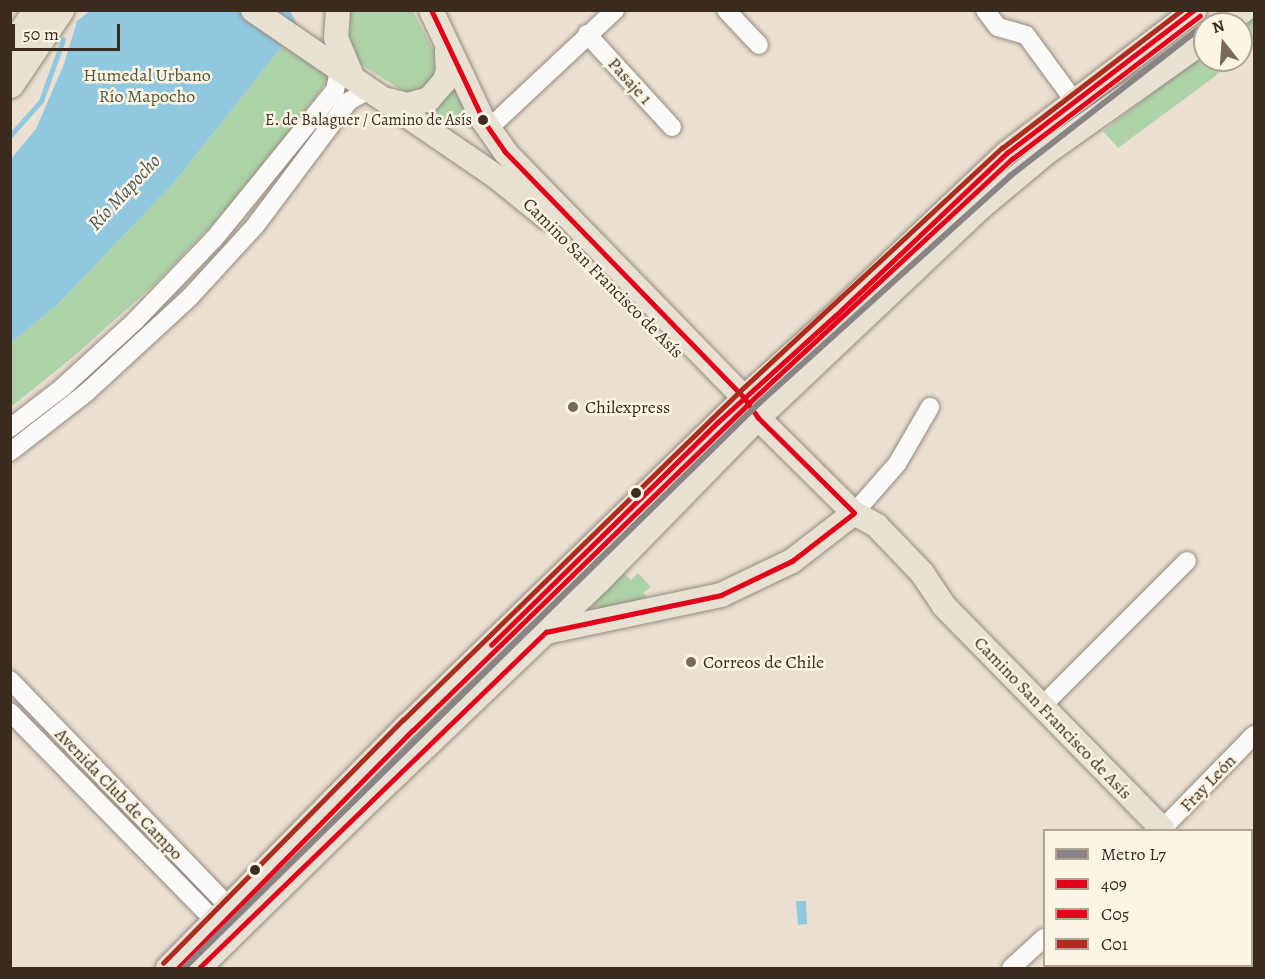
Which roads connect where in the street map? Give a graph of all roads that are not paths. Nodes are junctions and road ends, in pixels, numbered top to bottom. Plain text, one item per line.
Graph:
1 (253, 10) edge
2 (338, 10) edge
3 (431, 10) edge
4 (615, 10) edge
5 (726, 10) edge
6 (985, 10) edge
7 (1195, 10) edge
8 (52, 11) edge
9 (587, 34) junction
10 (759, 45) dead end
11 (10, 48) edge
12 (447, 48) junction
13 (1193, 48) edge
14 (361, 83) junction
15 (10, 84) edge
16 (1075, 102) junction
17 (672, 127) dead end
18 (488, 129) junction
19 (444, 140) junction
20 (744, 398) junction
21 (930, 407) dead end
22 (758, 418) junction
23 (718, 422) junction
24 (10, 428) edge
25 (10, 452) edge
26 (854, 513) junction
27 (1187, 561) dead end
28 (546, 632) junction
29 (10, 680) edge
30 (453, 682) junction
31 (27, 699) junction
32 (1042, 706) junction
33 (11, 712) edge
34 (451, 722) junction
35 (1254, 735) edge
36 (131, 806) junction
37 (116, 822) junction
38 (1161, 829) edge
39 (1163, 829) edge
40 (223, 915) junction
41 (1043, 939) edge
42 (168, 969) edge
43 (199, 969) edge
44 (1011, 969) edge

1 - 14 main road, Camino San Francisco de Asís
2 - 14 main road
3 - 12 main road, Camino San Francisco de Asís
4 - 9 street
5 - 10 street
6 - 16 street
7 - 16 main road
8 - 11 highway
8 - 15 highway
9 - 17 street, Pasaje 1
9 - 18 street
12 - 14 main road
12 - 18 main road, Camino San Francisco de Asís
13 - 22 main road
14 - 19 main road, Camino San Francisco de Asís
14 - 24 street
14 - 25 street
16 - 20 main road
18 - 19 main road
18 - 20 main road, Camino San Francisco de Asís
19 - 23 main road, Camino San Francisco de Asís
20 - 22 main road, Camino San Francisco de Asís
20 - 23 main road
21 - 26 street
22 - 26 main road, Camino San Francisco de Asís
22 - 28 main road
23 - 30 main road
26 - 28 main road
26 - 32 main road, Camino San Francisco de Asís
27 - 32 street
28 - 34 main road
29 - 31 street, Avenida Club de Campo
30 - 34 main road
30 - 40 main road
31 - 33 street
31 - 36 street, Avenida Club de Campo
32 - 38 main road, Camino San Francisco de Asís
33 - 37 street, Avenida Club de Campo
34 - 43 main road
35 - 39 street, Fray León
36 - 37 street
36 - 40 street, Avenida Club de Campo
37 - 40 street, Avenida Club de Campo
40 - 42 main road
41 - 44 street

